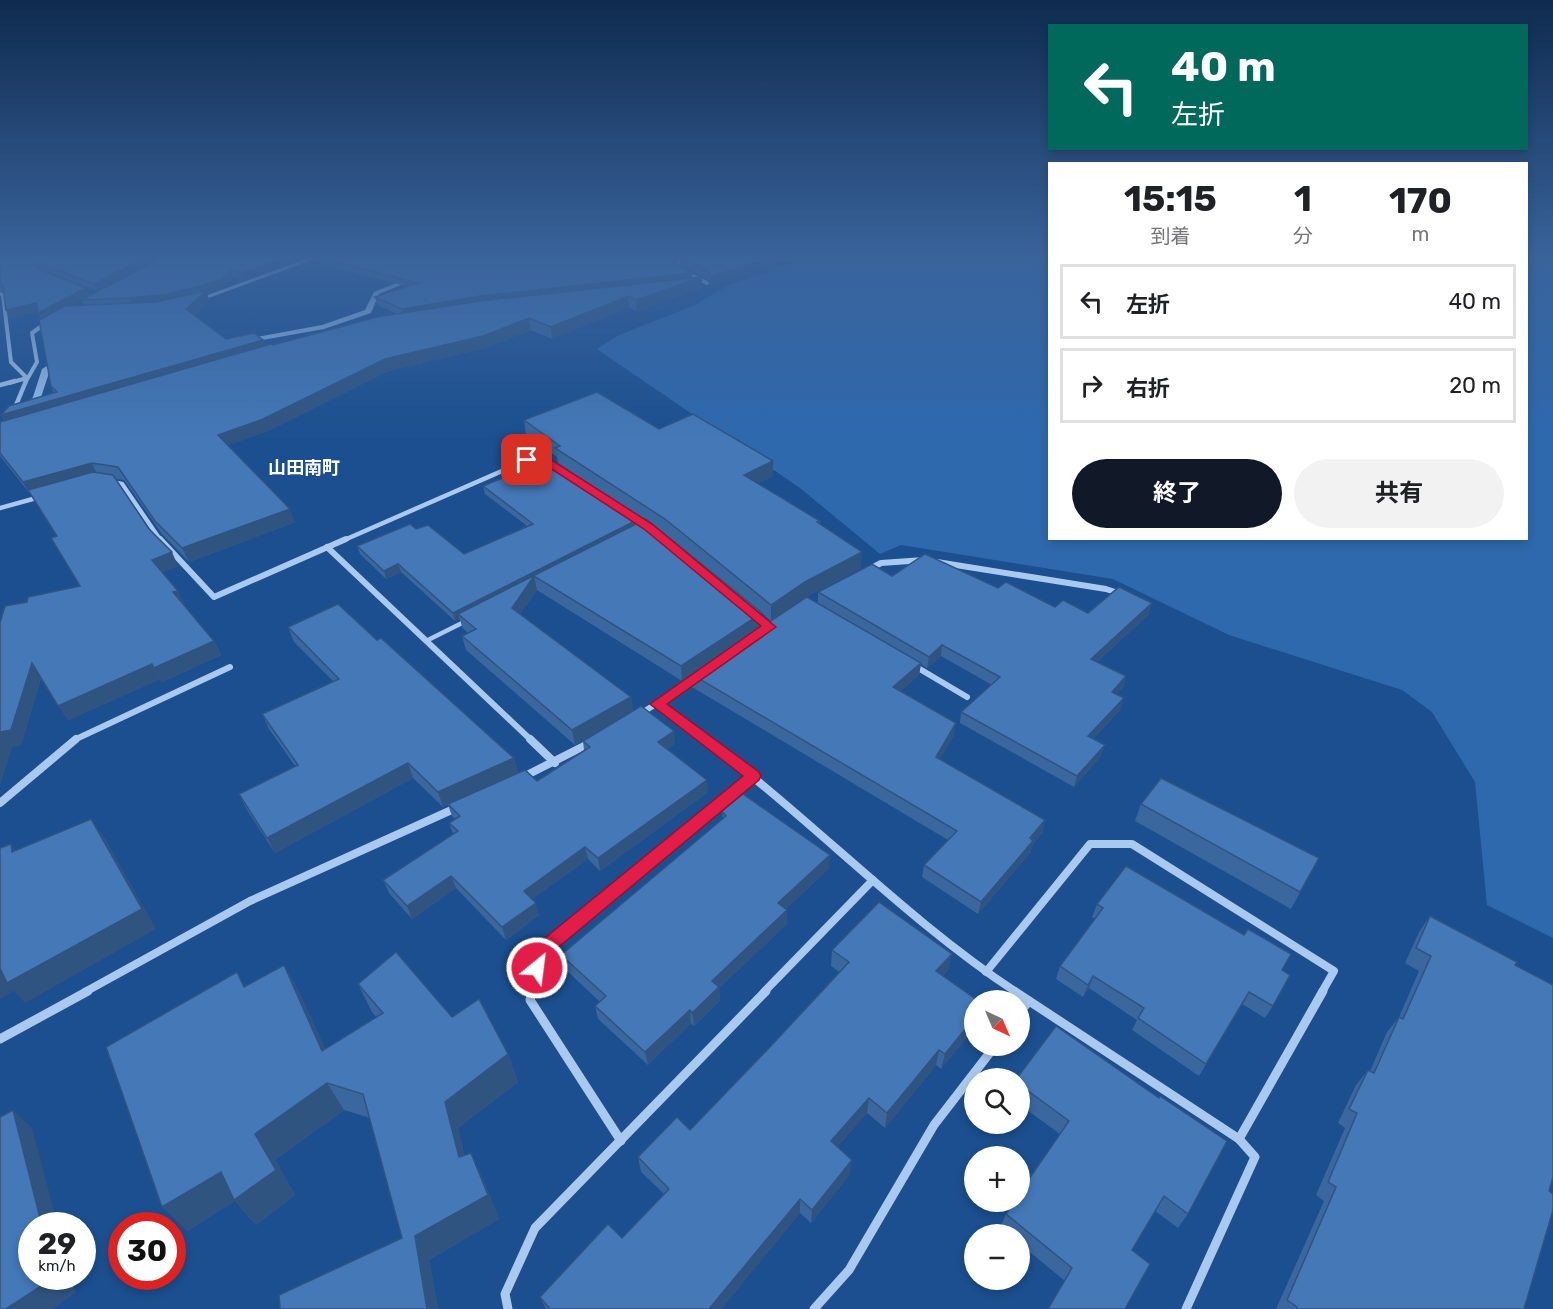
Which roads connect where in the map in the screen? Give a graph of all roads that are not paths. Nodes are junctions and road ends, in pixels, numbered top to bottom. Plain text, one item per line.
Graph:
1 (7, 318) edge
2 (53, 318) edge
3 (27, 378) junction
4 (0, 385) edge
5 (10, 418) edge
6 (555, 467) edge
7 (99, 481) edge
8 (44, 496) edge
9 (0, 508) edge
10 (327, 548) junction
11 (862, 573) edge
12 (1126, 596) edge
13 (467, 620) edge
14 (425, 642) junction
15 (907, 662) edge
16 (230, 667) dead end
17 (704, 672) edge
18 (967, 697) dead end
19 (657, 704) junction
20 (637, 716) edge
21 (596, 739) edge
22 (555, 763) junction
23 (754, 776) junction
24 (517, 780) edge
25 (0, 803) edge
26 (464, 804) edge
27 (873, 880) junction
28 (986, 972) junction
29 (1013, 990) edge
30 (1030, 1002) edge
31 (0, 1039) edge
32 (987, 1056) edge
33 (1239, 1139) junction
34 (621, 1141) junction
35 (508, 1309) edge
36 (814, 1309) edge
37 (1186, 1309) edge

1 - 3 street
2 - 3 street
3 - 4 street
3 - 5 street
6 - 10 street
7 - 10 street
8 - 9 street
10 - 14 street
11 - 12 street
13 - 14 lane
14 - 22 street
15 - 18 street
16 - 25 street
17 - 19 street
19 - 20 street
19 - 23 street
21 - 22 street
22 - 24 street
23 - 27 street
23 - 34 street
26 - 31 street
27 - 28 street
27 - 34 street
28 - 29 street
28 - 33 street
30 - 33 street
32 - 36 street
33 - 37 street
34 - 35 street

